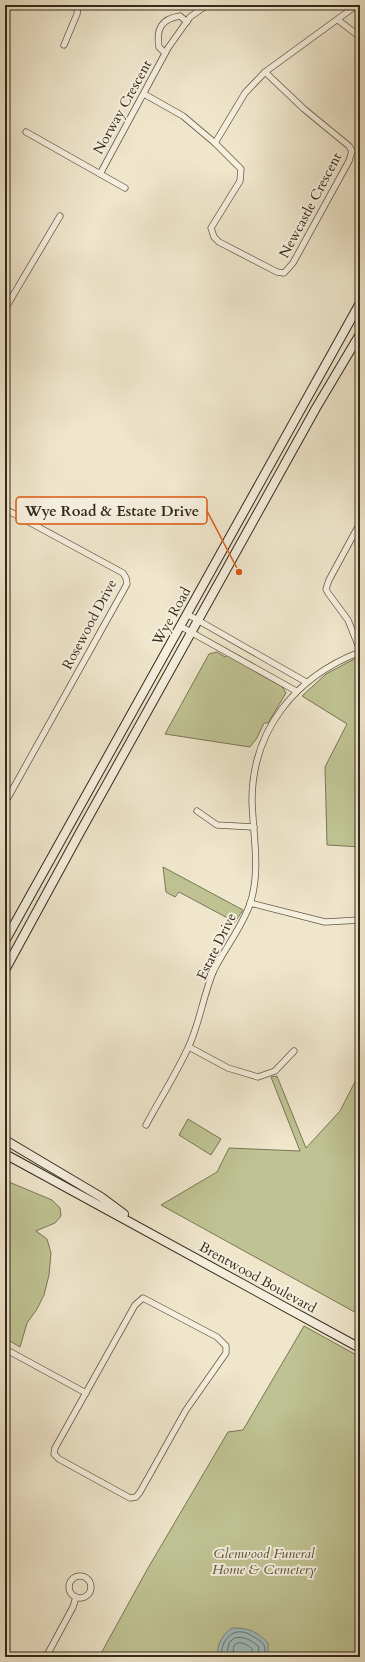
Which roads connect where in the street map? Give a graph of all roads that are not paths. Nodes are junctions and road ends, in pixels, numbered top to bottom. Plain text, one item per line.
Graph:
1 (78, 5) edge
2 (207, 5) edge
3 (357, 5) edge
4 (338, 20) junction
5 (187, 22) junction
6 (360, 37) edge
7 (64, 45) dead end
8 (166, 53) junction
9 (264, 72) junction
10 (144, 94) junction
11 (26, 132) dead end
12 (215, 143) junction
13 (100, 174) junction
14 (125, 188) dead end
15 (60, 216) dead end
16 (360, 303) edge
17 (5, 309) edge
18 (360, 334) edge
19 (5, 509) edge
20 (360, 523) edge
21 (187, 614) junction
22 (198, 621) junction
23 (180, 626) junction
24 (192, 632) junction
25 (360, 651) edge
26 (306, 682) junction
27 (296, 691) junction
28 (5, 804) edge
29 (197, 811) dead end
30 (254, 827) junction
31 (250, 903) junction
32 (360, 920) edge
33 (5, 941) edge
34 (5, 970) edge
35 (189, 1047) junction
36 (294, 1051) dead end
37 (146, 1125) dead end
38 (6, 1141) edge
39 (5, 1154) edge
40 (144, 1229) junction
41 (360, 1348) edge
42 (5, 1349) edge
43 (86, 1393) junction
44 (76, 1597) dead end
45 (46, 1657) edge

1 - 7 street
2 - 5 street, Norway Crescent
3 - 4 street
4 - 6 street
4 - 9 street
5 - 8 street, Norway Crescent
5 - 8 street, Norway Crescent
8 - 10 street, Norway Crescent
9 - 12 street
9 - 12 street, Newcastle Crescent
10 - 12 street, Newcastle Crescent
10 - 13 street, Norway Crescent
11 - 13 street, Norway Crescent
13 - 14 street, Norway Crescent
15 - 17 street
16 - 21 main road, Wye Road
18 - 22 main road, Wye Road
19 - 28 street, Rosewood Drive
20 - 25 street, Estate Drive
21 - 22 street
21 - 23 main road, Wye Road
22 - 24 main road, Wye Road
22 - 26 street
23 - 24 street
23 - 33 main road, Wye Road
24 - 27 street
24 - 34 main road, Wye Road
25 - 26 street, Estate Drive
26 - 27 street, Estate Drive
27 - 30 street, Estate Drive
29 - 30 street
30 - 31 street, Estate Drive
31 - 32 street, Estate Drive
31 - 35 street, Estate Drive
35 - 36 street
35 - 37 street, Estate Drive
38 - 40 main road, Brentwood Boulevard
39 - 40 main road, Brentwood Boulevard
40 - 41 main road, Brentwood Boulevard
42 - 43 street
43 - 43 street
44 - 45 street

